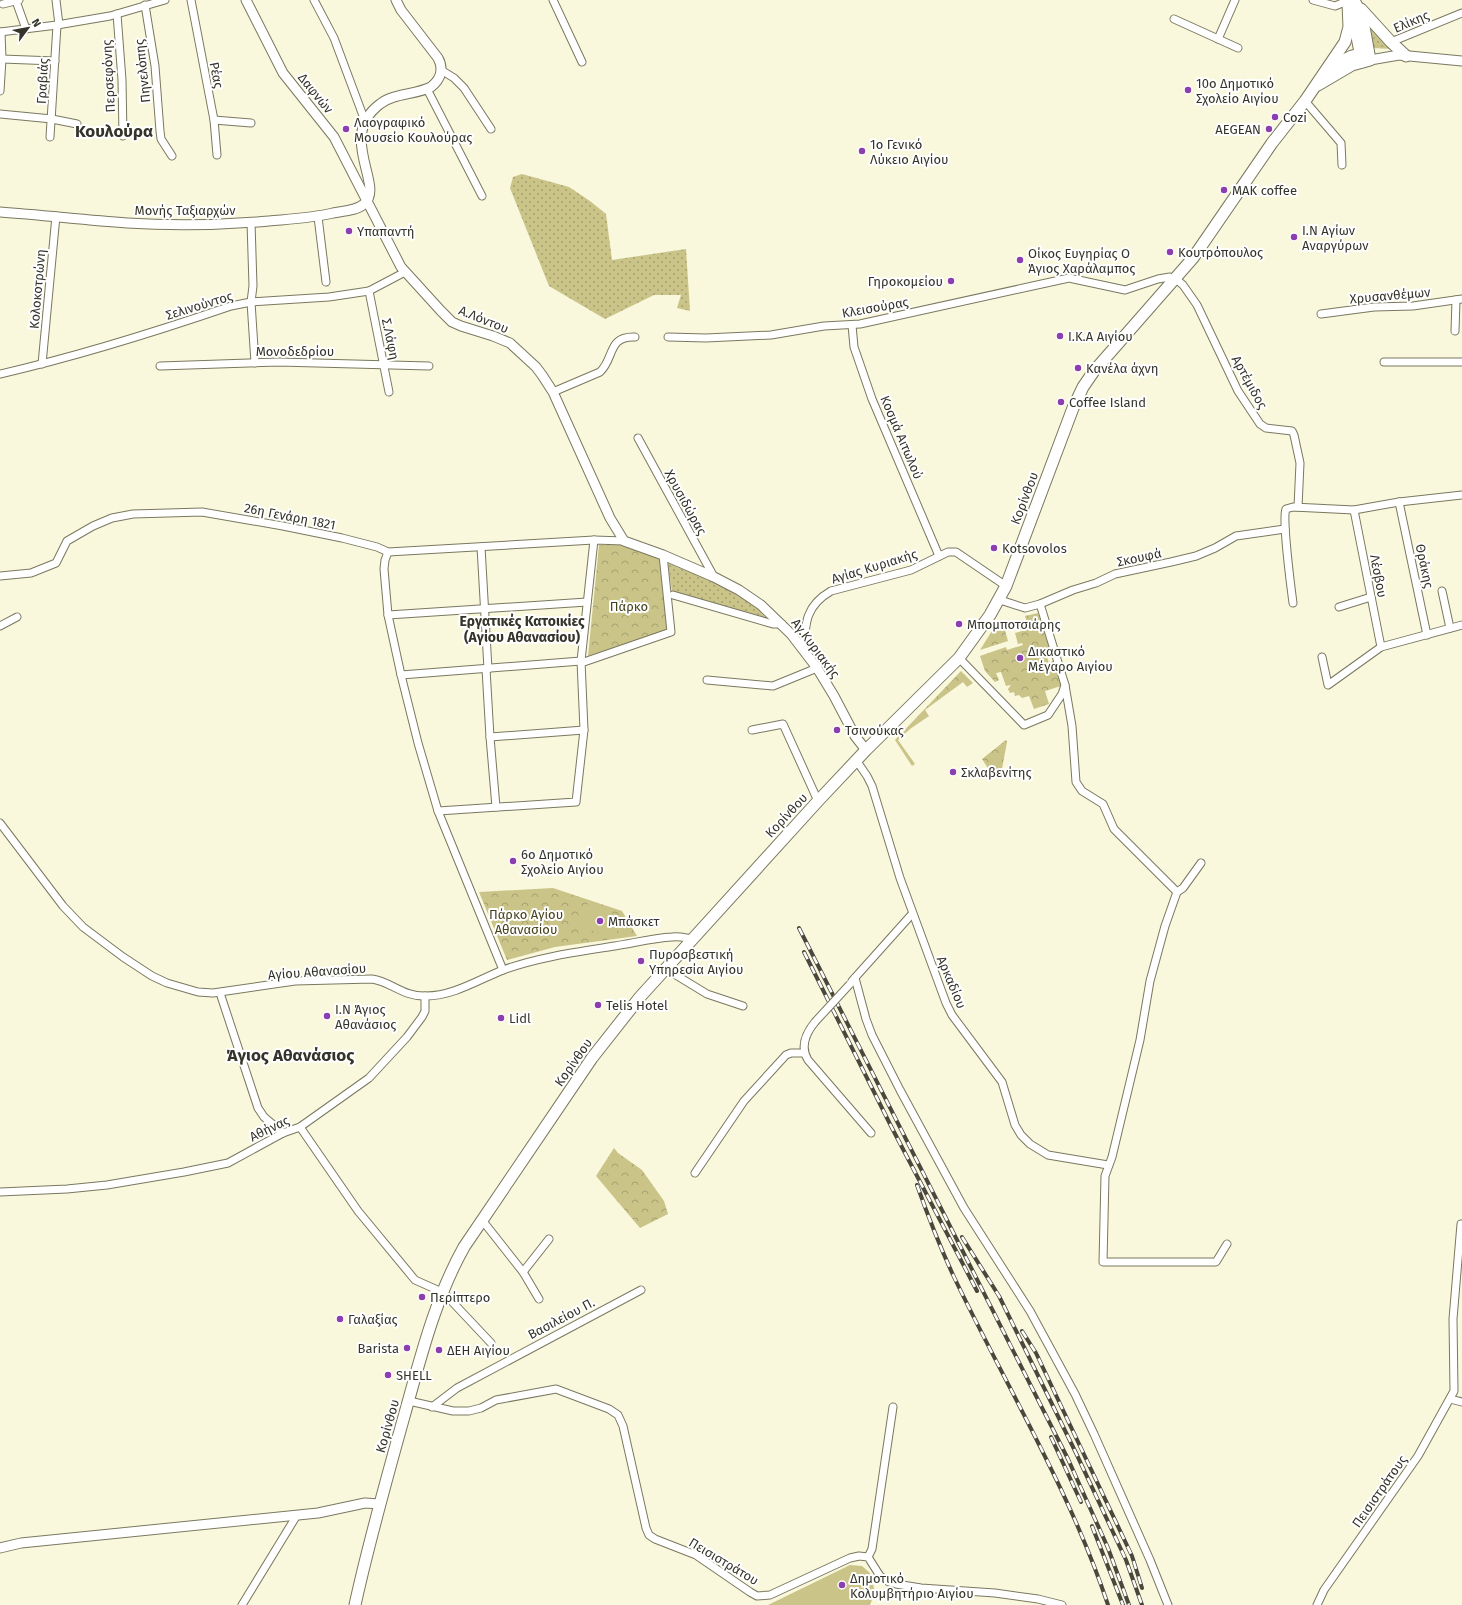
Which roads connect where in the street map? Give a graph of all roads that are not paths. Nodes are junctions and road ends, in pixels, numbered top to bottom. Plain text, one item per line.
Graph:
1 (18, 0) edge
2 (56, 0) edge
3 (165, 0) edge
4 (191, 0) edge
5 (246, 0) edge
6 (314, 0) edge
7 (396, 0) edge
8 (553, 0) edge
9 (1235, 0) edge
10 (1313, 0) edge
11 (1350, 2) edge
12 (3, 4) dead end
13 (145, 5) junction
14 (1462, 13) edge
15 (116, 14) junction
16 (1174, 19) dead end
17 (58, 25) junction
18 (26, 29) junction
19 (1, 32) edge
20 (1218, 38) junction
21 (1391, 42) junction
22 (1238, 48) dead end
23 (1402, 55) junction
24 (1365, 56) junction
25 (2, 59) junction
26 (54, 61) junction
27 (1462, 61) edge
28 (582, 62) dead end
29 (441, 70) junction
30 (1325, 71) junction
31 (1315, 86) junction
32 (427, 89) junction
33 (0, 91) edge
34 (1305, 101) junction
35 (0, 114) edge
36 (52, 119) junction
37 (214, 120) junction
38 (366, 121) junction
39 (251, 123) dead end
40 (77, 124) dead end
41 (492, 129) dead end
42 (123, 136) dead end
43 (50, 137) dead end
44 (217, 154) dead end
45 (172, 156) dead end
46 (1342, 165) dead end
47 (482, 196) dead end
48 (367, 201) junction
49 (0, 212) edge
50 (56, 216) junction
51 (318, 217) junction
52 (251, 222) junction
53 (405, 272) junction
54 (1176, 279) junction
55 (326, 282) dead end
56 (369, 291) junction
57 (1459, 300) edge
58 (251, 302) junction
59 (1321, 314) dead end
60 (852, 325) junction
61 (1455, 331) dead end
62 (635, 336) dead end
63 (668, 337) dead end
64 (1384, 362) dead end
65 (1462, 362) edge
66 (255, 363) junction
67 (42, 364) junction
68 (384, 364) junction
69 (160, 366) dead end
70 (429, 366) dead end
71 (0, 374) edge
72 (389, 392) dead end
73 (553, 392) junction
74 (638, 438) dead end
75 (1462, 495) edge
76 (1399, 502) junction
77 (1298, 507) junction
78 (1354, 510) junction
79 (1286, 529) junction
80 (594, 540) junction
81 (624, 541) junction
82 (481, 547) junction
83 (388, 552) junction
84 (663, 555) junction
85 (939, 556) junction
86 (0, 576) edge
87 (714, 577) junction
88 (1006, 586) junction
89 (1442, 591) dead end
90 (673, 595) dead end
91 (1371, 597) junction
92 (1000, 600) junction
93 (587, 602) junction
94 (1293, 603) dead end
95 (1040, 604) junction
96 (1339, 607) dead end
97 (485, 609) junction
98 (388, 615) junction
99 (17, 617) dead end
100 (782, 624) junction
101 (1462, 625) edge
102 (0, 626) edge
103 (1450, 628) junction
104 (1427, 635) junction
105 (1381, 647) junction
106 (804, 651) junction
107 (1322, 657) dead end
108 (959, 658) junction
109 (581, 662) junction
110 (817, 668) junction
111 (487, 669) junction
112 (400, 675) junction
113 (707, 680) dead end
114 (1065, 685) junction
115 (584, 730) junction
116 (752, 730) dead end
117 (490, 737) junction
118 (866, 750) junction
119 (856, 760) junction
120 (818, 801) junction
121 (496, 807) junction
122 (438, 811) junction
123 (0, 823) edge
124 (1201, 863) dead end
125 (1177, 892) junction
126 (912, 914) junction
127 (693, 939) junction
128 (666, 969) junction
129 (503, 970) junction
130 (855, 978) junction
131 (220, 992) junction
132 (425, 996) junction
133 (743, 1006) dead end
134 (804, 1053) junction
135 (300, 1126) junction
136 (283, 1133) junction
137 (871, 1133) dead end
138 (1108, 1165) junction
139 (695, 1173) dead end
140 (0, 1192) edge
141 (482, 1220) junction
142 (1461, 1224) dead end
143 (549, 1239) dead end
144 (1227, 1244) dead end
145 (523, 1272) junction
146 (641, 1290) dead end
147 (442, 1291) junction
148 (539, 1299) dead end
149 (491, 1343) dead end
150 (1450, 1398) junction
151 (409, 1401) junction
152 (1462, 1402) edge
153 (432, 1407) junction
154 (893, 1407) dead end
155 (380, 1504) junction
156 (297, 1515) junction
157 (0, 1548) edge
158 (868, 1558) junction
159 (242, 1605) edge
160 (355, 1605) edge
161 (1062, 1605) edge
162 (1168, 1605) edge
163 (1317, 1605) edge

1 - 12 street
1 - 18 street
2 - 17 street, Γραβιάς
3 - 13 street
4 - 37 street, Ρέας
5 - 48 main road, Δαφνών
6 - 38 street
7 - 29 main road
8 - 28 street
9 - 20 street
10 - 11 street
11 - 21 main road
11 - 24 main road
11 - 30 main road, Κορίνθου
13 - 15 street
13 - 45 street, Πηνελόπης
14 - 21 street, Ελίκης
15 - 17 street
15 - 42 street, Περσεφόνης
16 - 20 street
17 - 18 street
17 - 26 street, Γραβιάς
18 - 19 street
19 - 25 street
20 - 22 street
21 - 23 main road
23 - 24 main road
23 - 27 main road
24 - 30 main road
24 - 31 main road, Κορίνθου
25 - 26 street
25 - 33 street
26 - 36 street, Γραβιάς
29 - 32 main road
29 - 41 street
30 - 31 main road, Κορίνθου
31 - 34 main road, Κορίνθου
32 - 38 main road
32 - 47 street
34 - 46 street
34 - 54 main road, Κορίνθου
35 - 36 street
36 - 40 street
36 - 43 street, Γραβιάς
37 - 39 street
37 - 44 street, Ρέας
38 - 48 main road
48 - 51 main road, Μονής Ταξιαρχών
48 - 53 main road, Α.Λόντου
49 - 50 main road, Μονής Ταξιαρχών
50 - 52 main road, Μονής Ταξιαρχών
50 - 67 street, Κολοκοτρώνη
51 - 52 main road, Μονής Ταξιαρχών
51 - 55 street
52 - 58 street
53 - 56 street, Σελινούντος
53 - 73 main road, Α.Λόντου
54 - 60 street, Κλεισούρας
54 - 77 street, Αρτέμιδος
54 - 88 main road, Κορίνθου
56 - 58 street, Σελινούντος
56 - 68 street, Σ.Λάφη
57 - 59 street, Χρυσανθέμων
57 - 61 street
58 - 66 street
58 - 67 street, Σελινούντος
60 - 63 street, Κλεισούρας
60 - 85 street, Κοσμά Αιτωλού
62 - 73 street
64 - 65 street
66 - 68 street, Μονοδεδρίου
66 - 69 street, Μονοδεδρίου
67 - 71 street, Σελινούντος
68 - 70 street, Μονοδεδρίου
68 - 72 street, Σ.Λάφη
73 - 81 main road, Α.Λόντου
74 - 87 street, Χρυσιδώρας
75 - 76 street
76 - 78 street
76 - 104 street, Θράκης
77 - 78 street
77 - 79 street
78 - 91 street, Λέσβου
79 - 94 street
79 - 95 street, Σκουφά
80 - 81 street, 26η Γενάρη 1821
80 - 82 street, 26η Γενάρη 1821
80 - 93 street
81 - 84 main road, Αγ.Κυριακής
82 - 83 street, 26η Γενάρη 1821
82 - 97 street
83 - 86 street, 26η Γενάρη 1821
83 - 98 street
84 - 87 main road, Αγ.Κυριακής
84 - 109 street
85 - 88 street, Αγίας Κυριακής
85 - 106 street, Αγίας Κυριακής
87 - 100 main road, Αγ.Κυριακής
88 - 92 main road, Κορίνθου
89 - 103 street
90 - 100 street
91 - 96 street
91 - 105 street, Λέσβου
92 - 95 street, Σκουφά
92 - 108 main road, Κορίνθου
93 - 97 street
93 - 109 street
95 - 114 street
97 - 98 street
97 - 111 street
98 - 112 street
99 - 102 street
100 - 106 main road, Αγ.Κυριακής
101 - 103 street
103 - 104 street
104 - 105 street
105 - 107 street
106 - 110 main road, Αγ.Κυριακής
108 - 114 street
108 - 118 main road, Κορίνθου
109 - 111 street
109 - 115 street
110 - 113 street
110 - 118 main road, Αγ.Κυριακής
111 - 112 street
111 - 117 street
112 - 122 street
114 - 125 street
115 - 117 street
115 - 121 street
116 - 120 street
117 - 121 street
118 - 119 main road, Κορίνθου
119 - 120 main road, Κορίνθου
119 - 126 street, Αρκαδίου
120 - 127 main road, Κορίνθου
121 - 122 street
122 - 129 street
123 - 131 street, Αγίου Αθανασίου
124 - 125 street
125 - 138 street
126 - 130 street
126 - 138 street, Αρκαδίου
127 - 128 main road, Κορίνθου
127 - 129 street, Αγίου Αθανασίου
128 - 133 street
128 - 141 main road, Κορίνθου
129 - 132 street, Αγίου Αθανασίου
130 - 134 street, bridge
130 - 162 street
131 - 132 street, Αγίου Αθανασίου
131 - 136 street
132 - 135 street, Αθήνας
134 - 137 street
134 - 139 street
135 - 136 street, Αθήνας
135 - 147 street
136 - 140 street, Αθήνας
138 - 144 street
141 - 145 street
141 - 147 main road, Κορίνθου
142 - 150 street, Πεισιστράτους
143 - 145 street
145 - 148 street
146 - 153 street, Βασιλείου Π.
147 - 149 street
147 - 151 main road, Κορίνθου
150 - 152 street
150 - 163 street, Πεισιστράτους
151 - 153 street, Πεισιστράτου
151 - 155 main road, Κορίνθου
153 - 158 street, Πεισιστράτου
154 - 158 street
155 - 156 main road
155 - 160 main road, Κορίνθου
156 - 157 main road
156 - 159 street
158 - 161 street

